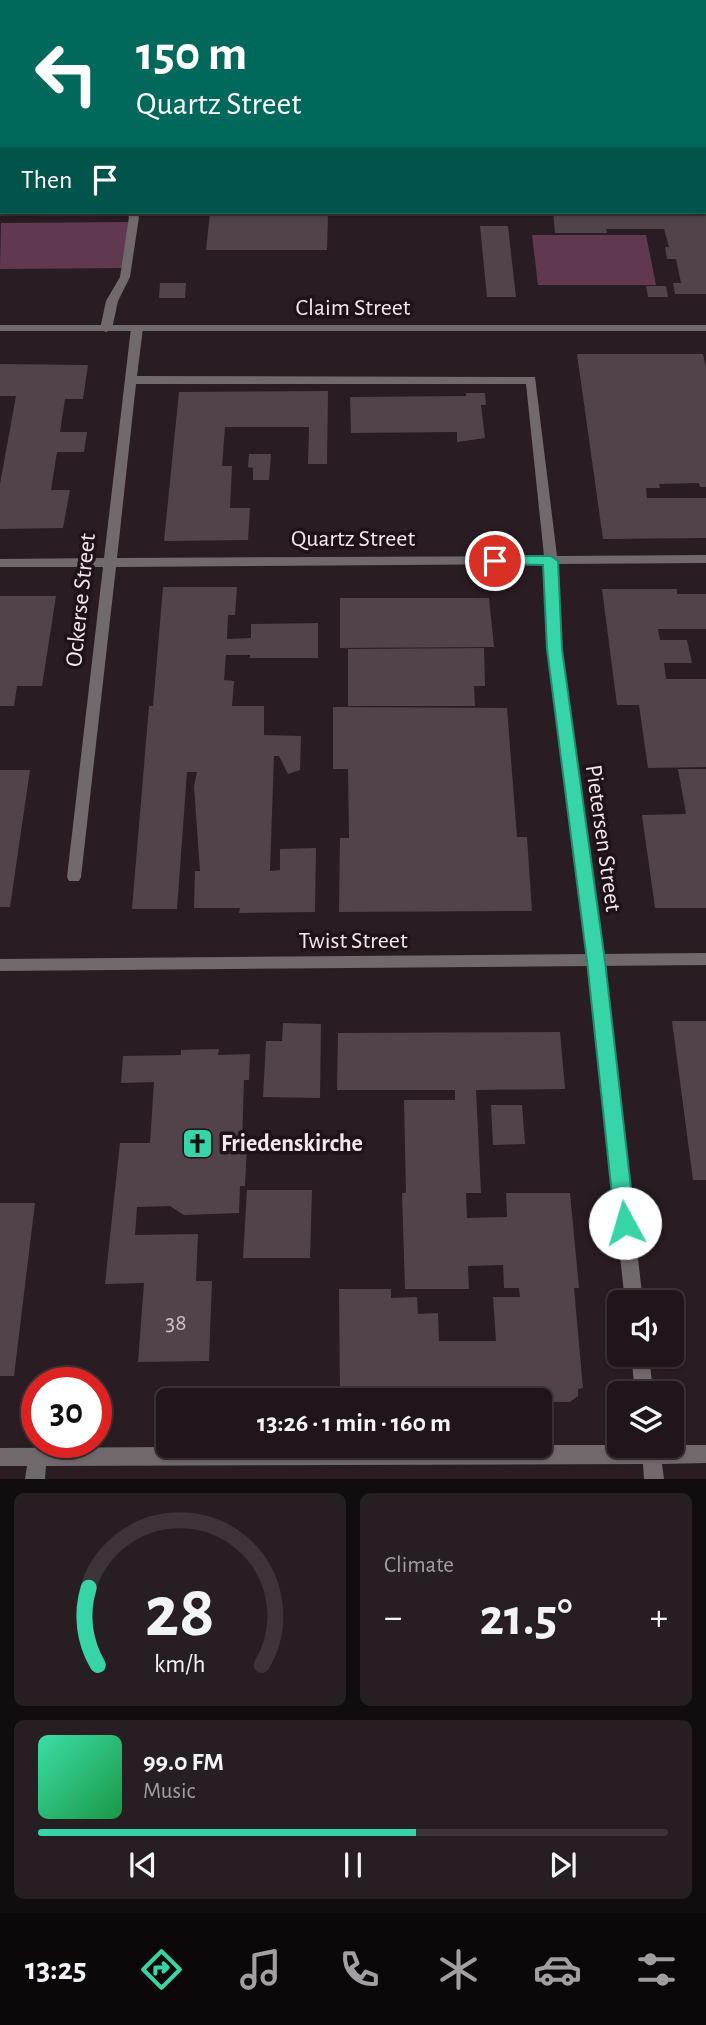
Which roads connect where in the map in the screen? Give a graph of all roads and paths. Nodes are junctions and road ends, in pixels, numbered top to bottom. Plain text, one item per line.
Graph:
1 (132, 214) edge
2 (0, 328) edge
3 (137, 328) junction
4 (706, 328) edge
5 (106, 329) junction
6 (130, 380) junction
7 (706, 559) edge
8 (551, 561) junction
9 (109, 562) junction
10 (0, 563) edge
11 (74, 877) dead end
12 (706, 959) edge
13 (596, 961) junction
14 (0, 965) edge
15 (633, 1290) edge
16 (607, 1451) edge
17 (684, 1452) edge
18 (706, 1454) edge
19 (112, 1456) edge
20 (0, 1457) edge
21 (21, 1457) edge
22 (37, 1458) edge
23 (652, 1458) edge
24 (34, 1479) edge
25 (654, 1479) edge

1 - 5 street
2 - 5 street, Claim Street
3 - 4 street, Claim Street
3 - 5 street, Claim Street
3 - 6 street, Ockerse Street
6 - 8 street, Pietersen Street
6 - 9 street, Ockerse Street
7 - 8 street, Quartz Street
8 - 9 street, Quartz Street
8 - 13 street, Pietersen Street
9 - 10 street, Quartz Street
9 - 11 street, Ockerse Street
12 - 13 street, Twist Street
13 - 14 street, Twist Street
13 - 15 street, Pietersen Street
16 - 19 street
17 - 18 street
20 - 21 street
22 - 24 street
23 - 25 street

